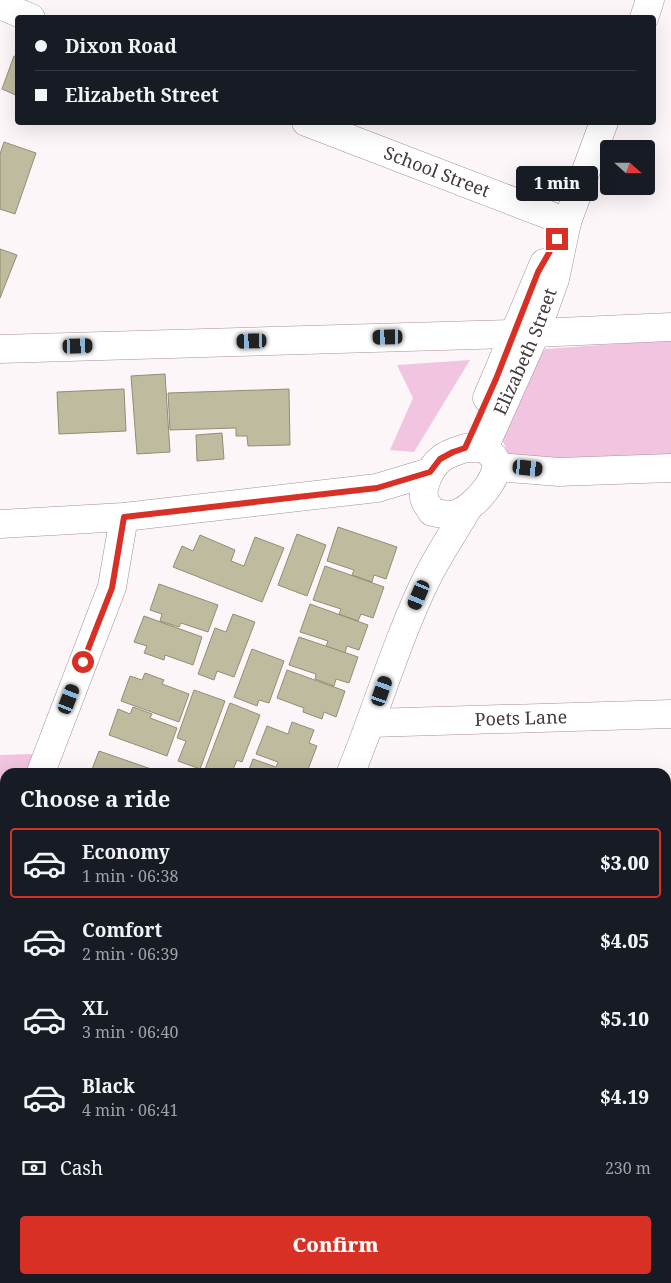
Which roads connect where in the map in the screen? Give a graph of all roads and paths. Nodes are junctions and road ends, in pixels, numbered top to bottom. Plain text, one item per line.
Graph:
1 (650, 0) edge
2 (0, 6) edge
3 (23, 15) edge
4 (645, 15) edge
5 (314, 125) edge
6 (603, 125) edge
7 (566, 222) junction
8 (671, 327) edge
9 (525, 333) junction
10 (0, 349) edge
11 (483, 462) junction
12 (671, 468) edge
13 (430, 472) junction
14 (377, 488) junction
15 (428, 506) junction
16 (468, 508) junction
17 (124, 517) junction
18 (0, 524) edge
19 (426, 580) junction
20 (671, 714) edge
21 (371, 723) junction
22 (43, 768) edge
23 (353, 768) edge

1 - 4 street
2 - 3 street
5 - 7 street, School Street
6 - 7 street, Elizabeth Street
7 - 9 street, Elizabeth Street
8 - 9 street
9 - 10 street
9 - 11 street, Elizabeth Street
11 - 12 street
11 - 13 street
11 - 16 street
13 - 14 street
13 - 15 street
14 - 15 street
14 - 17 street
15 - 16 street
15 - 19 street
16 - 19 street
17 - 18 street
17 - 22 street
19 - 21 street
20 - 21 street, Poets Lane
21 - 23 street

